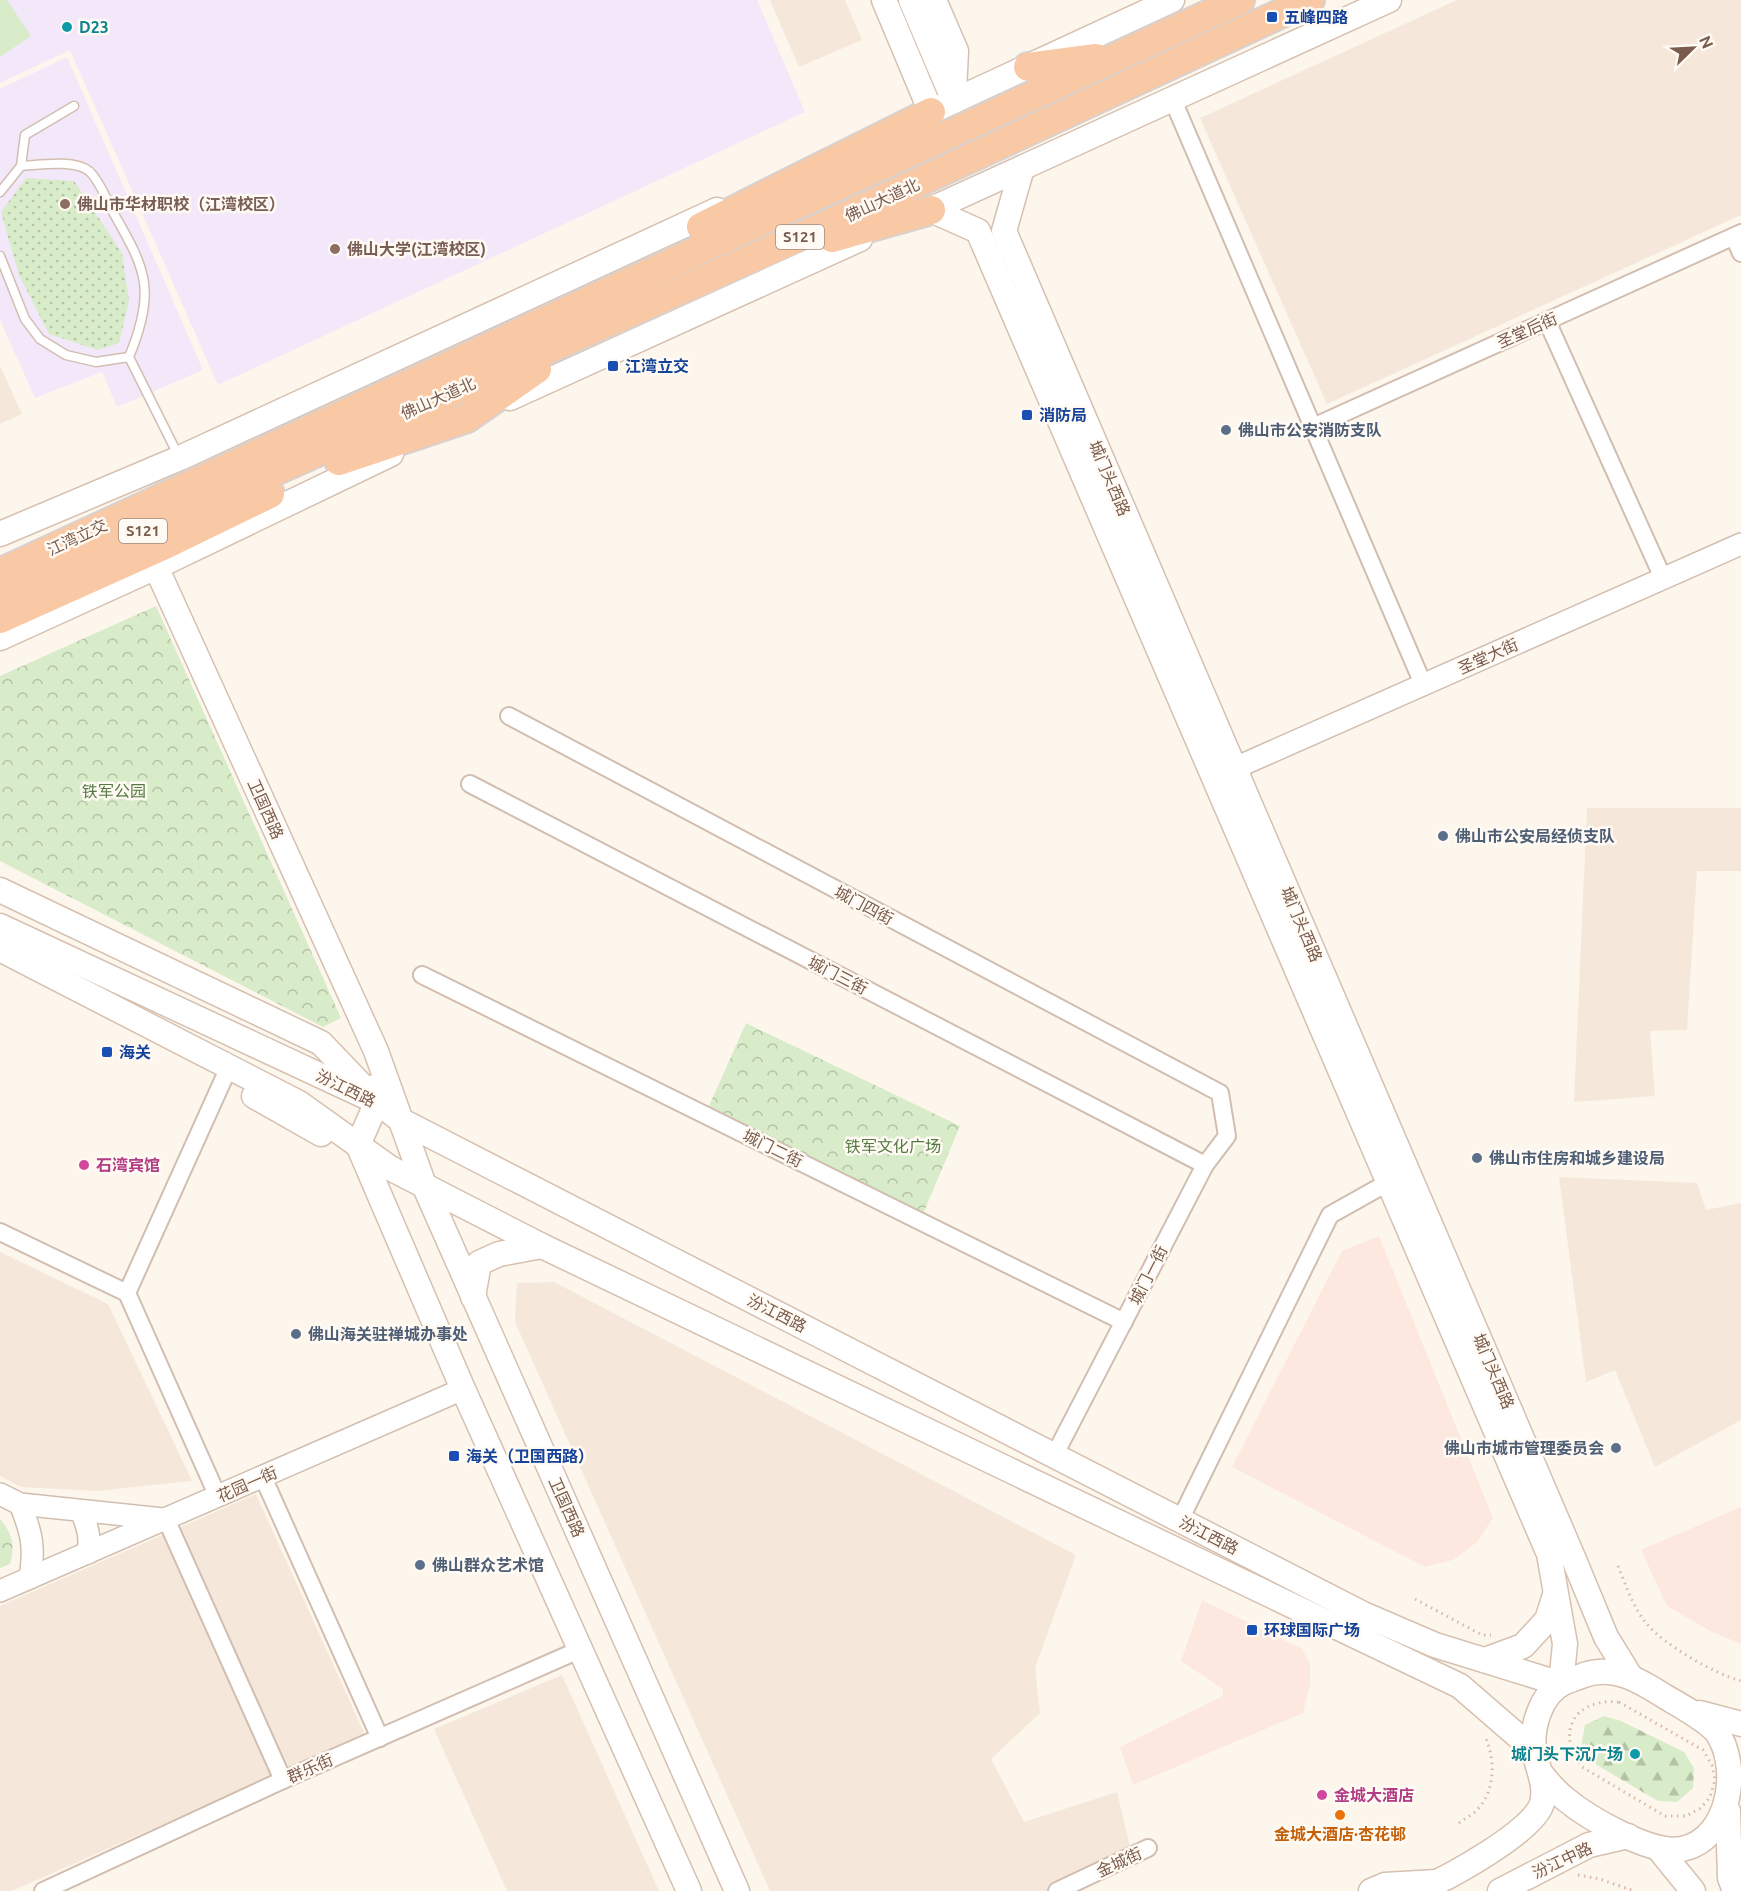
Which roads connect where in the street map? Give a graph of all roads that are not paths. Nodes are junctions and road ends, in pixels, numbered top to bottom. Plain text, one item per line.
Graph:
1 (884, 0) edge
2 (911, 0) edge
3 (934, 0) edge
4 (1172, 0) edge
5 (1240, 0) edge
6 (1310, 0) edge
7 (1389, 0) edge
8 (1125, 54) junction
9 (1028, 67) junction
10 (1172, 98) junction
11 (74, 106) dead end
12 (942, 106) junction
13 (21, 166) junction
14 (1022, 168) junction
15 (0, 192) edge
16 (931, 210) junction
17 (1737, 235) edge
18 (1741, 253) edge
19 (0, 256) edge
20 (735, 266) junction
21 (1547, 321) junction
22 (590, 331) junction
23 (129, 357) junction
24 (467, 417) junction
25 (1313, 427) junction
26 (286, 454) junction
27 (180, 458) junction
28 (0, 534) edge
29 (1741, 544) edge
30 (0, 552) edge
31 (160, 556) junction
32 (0, 573) edge
33 (1663, 578) junction
34 (0, 597) edge
35 (0, 619) edge
36 (0, 638) edge
37 (1423, 684) junction
38 (508, 717) dead end
39 (1235, 768) junction
40 (470, 784) dead end
41 (0, 890) edge
42 (0, 926) edge
43 (115, 945) junction
44 (0, 949) edge
45 (68, 957) junction
46 (0, 965) edge
47 (422, 975) dead end
48 (132, 987) junction
49 (376, 1051) junction
50 (234, 1076) junction
51 (1220, 1093) joint
52 (377, 1102) junction
53 (402, 1121) junction
54 (358, 1145) junction
55 (1205, 1165) junction
56 (373, 1180) junction
57 (1389, 1182) junction
58 (424, 1185) junction
59 (0, 1232) edge
60 (542, 1246) junction
61 (127, 1293) junction
62 (473, 1297) junction
63 (1124, 1322) junction
64 (463, 1389) junction
65 (1054, 1456) junction
66 (263, 1477) junction
67 (0, 1494) edge
68 (218, 1497) junction
69 (20, 1504) junction
70 (81, 1510) junction
71 (166, 1519) junction
72 (1180, 1520) junction
73 (88, 1553) junction
74 (30, 1578) junction
75 (0, 1591) edge
76 (1556, 1593) junction
77 (579, 1650) junction
78 (1485, 1660) junction
79 (1630, 1676) junction
80 (1561, 1684) junction
81 (1682, 1707) junction
82 (1741, 1724) edge
83 (380, 1738) junction
84 (1534, 1750) junction
85 (1542, 1775) junction
86 (283, 1780) junction
87 (1734, 1804) edge
88 (1628, 1836) junction
89 (1148, 1848) dead end
90 (1658, 1848) junction
91 (1429, 1887) edge
92 (43, 1891) edge
93 (689, 1891) edge
94 (737, 1891) edge
95 (1057, 1891) edge
96 (1371, 1891) edge
97 (1500, 1891) edge
98 (1693, 1891) edge
99 (1735, 1891) edge

1 - 12 main road
2 - 12 main road
3 - 12 main road
4 - 9 main road
5 - 8 highway, 佛山大道北 / S121
6 - 20 highway, 佛山大道北 / S121
7 - 10 main road, 佛山大道北
8 - 9 highway
8 - 26 highway, 佛山大道北 / S121
9 - 12 main road
10 - 14 main road, 佛山大道北
10 - 25 street
11 - 13 lane
12 - 27 main road
12 - 30 highway
13 - 15 lane
13 - 23 lane
14 - 16 main road, 佛山大道北
14 - 39 main road, 城门头西路
16 - 20 highway
16 - 24 main road, 佛山大道北
16 - 57 main road, 城门头西路
17 - 18 street
17 - 21 street, 圣堂后街
19 - 23 lane
20 - 22 highway, 佛山大道北 / S121
21 - 25 street, 圣堂后街
21 - 33 street
22 - 24 highway
22 - 26 highway, 佛山大道北 / S121
23 - 27 lane
24 - 31 highway
25 - 37 street
26 - 32 highway, 江湾立交 / S121
26 - 34 highway, S121
27 - 28 main road
29 - 33 street, 圣堂大街
31 - 35 highway
31 - 36 main road
31 - 49 main road, 卫国西路
33 - 37 street, 圣堂大街
37 - 39 street, 圣堂大街
38 - 51 street, 城门四街
39 - 79 main road, 城门头西路
40 - 55 street, 城门三街
41 - 43 main road
42 - 45 main road, 汾江西路
43 - 45 main road
43 - 48 main road
43 - 52 main road
44 - 50 main road, 汾江西路
45 - 48 main road, 汾江西路
46 - 50 main road
47 - 63 street, 城门二街
48 - 52 main road, 汾江西路
49 - 52 main road
49 - 53 main road, 卫国西路
50 - 54 main road, 汾江西路
50 - 56 main road
50 - 61 street
51 - 55 street, 城门一街
52 - 53 main road, 汾江西路
52 - 54 main road
53 - 58 main road, 卫国西路
53 - 65 main road, 汾江西路
54 - 56 main road
54 - 58 main road, 汾江西路
55 - 63 street, 城门一街
56 - 64 main road
57 - 72 street
57 - 76 main road, 城门头西路
58 - 60 main road, 汾江西路
58 - 62 main road, 卫国西路
59 - 61 street
60 - 62 main road
60 - 84 main road, 汾江西路
61 - 68 street
62 - 94 main road, 卫国西路
63 - 65 street, 城门一街
64 - 66 street, 花园一街
64 - 77 main road
65 - 72 main road, 汾江西路
66 - 68 street, 花园一街
66 - 83 street
67 - 69 street, 花园一街
68 - 71 street, 花园一街
69 - 70 street, 花园一街
69 - 74 street
70 - 71 street, 花园一街
70 - 73 street
71 - 73 street
71 - 86 street
72 - 78 main road, 汾江西路
73 - 74 street
74 - 75 street
76 - 78 main road
76 - 80 main road, 城门头西路
77 - 83 street, 群乐街
77 - 93 main road
78 - 80 main road, 汾江西路
79 - 80 main road
79 - 81 main road
80 - 84 main road
81 - 82 main road
81 - 87 main road
83 - 86 street, 群乐街
84 - 85 main road
85 - 88 main road
85 - 91 main road
86 - 92 street, 群乐街
87 - 90 main road
87 - 99 main road
88 - 90 main road
88 - 97 main road, 汾江中路
89 - 95 street, 金城街
90 - 98 main road
91 - 96 main road

